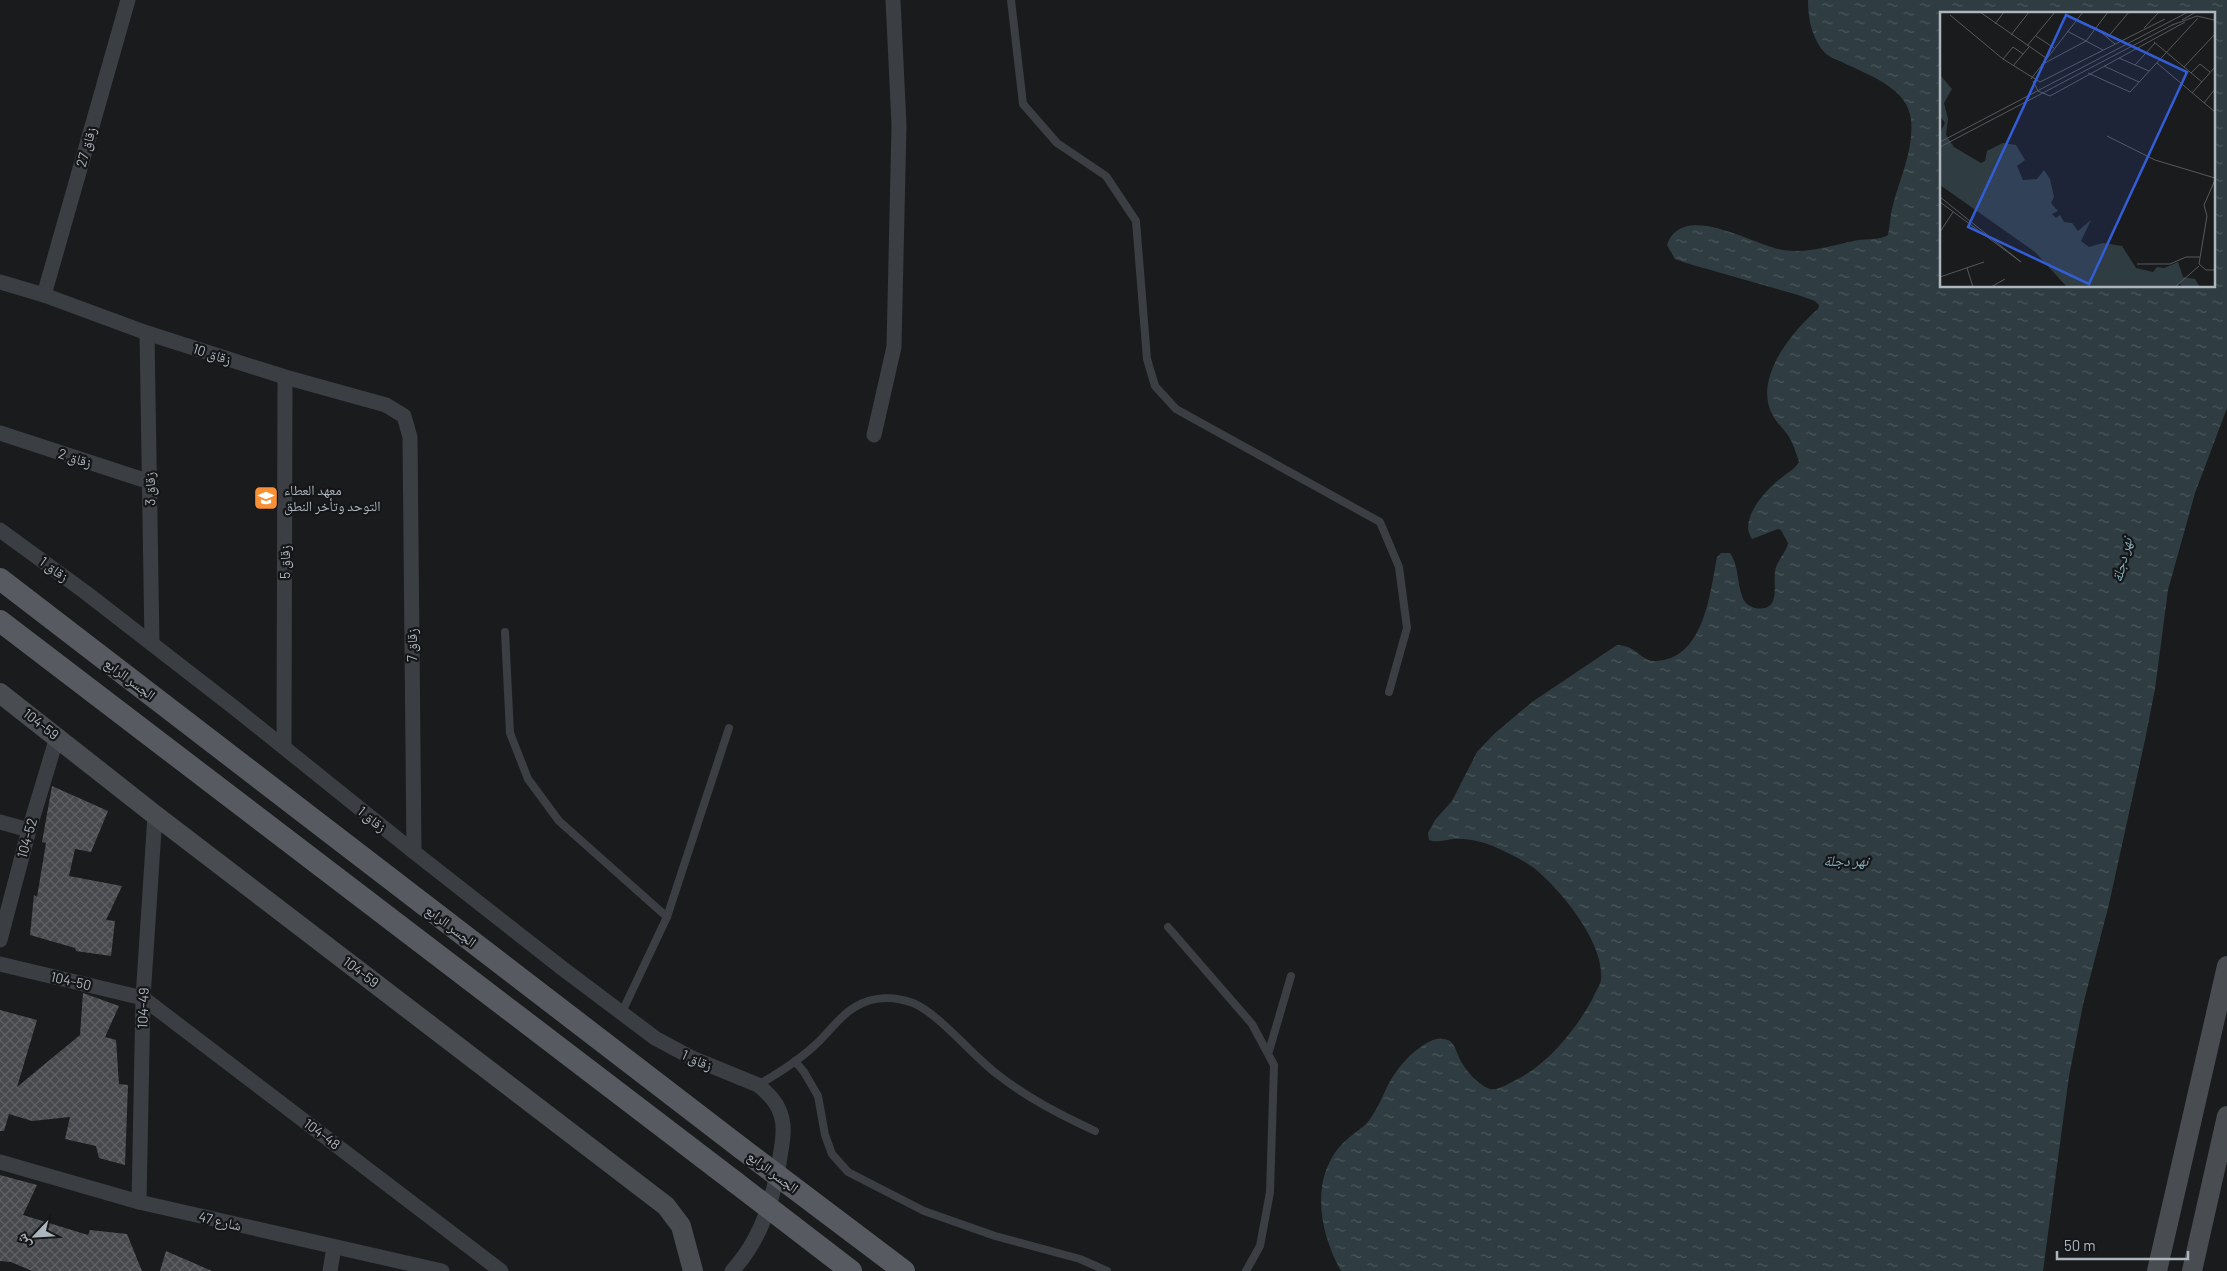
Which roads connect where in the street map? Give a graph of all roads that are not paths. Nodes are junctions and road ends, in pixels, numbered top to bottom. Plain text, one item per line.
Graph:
1 (128, 0) edge
2 (893, 0) edge
3 (1011, 0) edge
4 (0, 282) edge
5 (44, 295) junction
6 (147, 333) junction
7 (285, 377) junction
8 (0, 434) edge
9 (874, 436) dead end
10 (410, 437) joint
11 (150, 482) junction
12 (0, 530) edge
13 (0, 579) edge
14 (0, 621) edge
15 (505, 632) dead end
16 (152, 644) junction
17 (1389, 692) dead end
18 (0, 693) edge
19 (729, 728) dead end
20 (57, 737) junction
21 (284, 746) junction
22 (155, 815) junction
23 (0, 822) edge
24 (29, 830) junction
25 (414, 852) junction
26 (667, 917) junction
27 (1168, 927) dead end
28 (0, 940) edge
29 (0, 964) edge
30 (2227, 966) edge
31 (1291, 976) dead end
32 (143, 998) junction
33 (622, 1012) junction
34 (1268, 1051) junction
35 (795, 1062) junction
36 (758, 1085) junction
37 (2227, 1116) edge
38 (1096, 1131) dead end
39 (0, 1162) edge
40 (139, 1202) junction
41 (334, 1247) junction
42 (330, 1271) edge
43 (442, 1271) edge
44 (501, 1271) edge
45 (693, 1271) edge
46 (732, 1271) edge
47 (851, 1271) edge
48 (904, 1271) edge
49 (1107, 1271) edge
50 (1246, 1271) edge
51 (2157, 1271) edge
52 (2192, 1271) edge

1 - 5 street, زقاق 27
2 - 9 street
3 - 17 lane
4 - 5 street, زقاق 10
5 - 6 street, زقاق 10
6 - 7 street, زقاق 10
6 - 11 street, زقاق 3
7 - 10 street, زقاق 10
7 - 21 street, زقاق 5
8 - 11 street, زقاق 2
10 - 25 street, زقاق 7
11 - 16 street, زقاق 3
12 - 16 street, زقاق 1
13 - 48 main road, الجسر الرابع, bridge
14 - 47 main road, bridge
15 - 26 lane
16 - 21 street, زقاق 1
18 - 20 street, 104-59
19 - 26 lane
20 - 22 street, 104-59
20 - 24 street, 104-52
21 - 25 street, زقاق 1
22 - 32 street, 104-49
22 - 45 street, 104-59
23 - 24 street
24 - 28 street, 104-52
25 - 33 street, زقاق 1
26 - 33 lane
27 - 34 lane
29 - 32 street, 104-50
30 - 51 street
31 - 34 lane
32 - 40 street, 104-49
32 - 44 street, 104-48
33 - 36 street, زقاق 1
34 - 50 lane
35 - 36 lane
35 - 38 lane
35 - 49 lane
36 - 46 street
37 - 52 street
39 - 40 street, شارع 47
40 - 41 street, شارع 47
41 - 42 street
41 - 43 street, شارع 47

